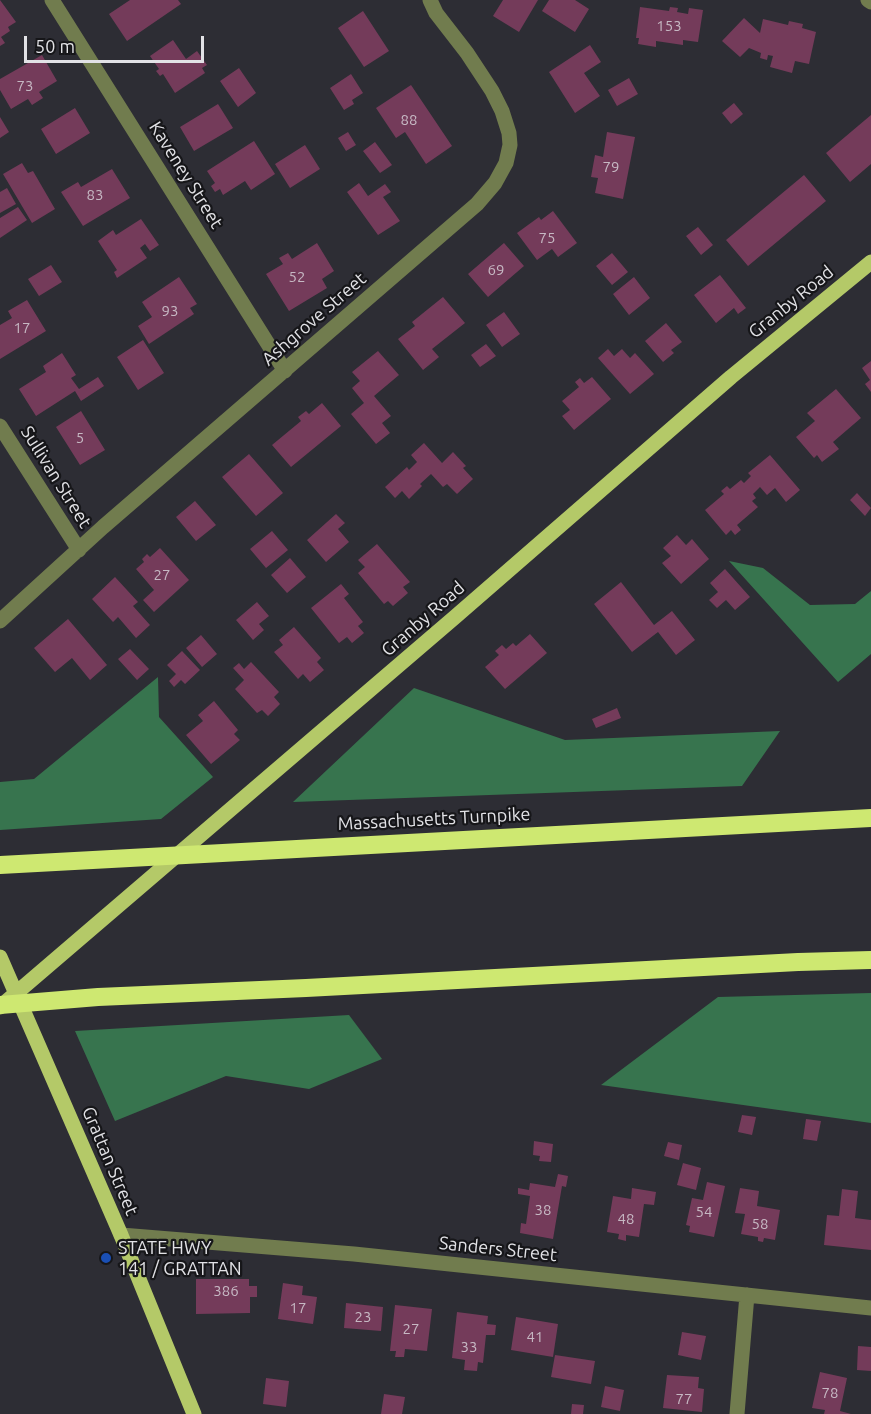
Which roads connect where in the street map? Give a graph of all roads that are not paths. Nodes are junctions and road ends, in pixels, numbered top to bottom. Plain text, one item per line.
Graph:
1 (52, 0) edge
2 (430, 0) edge
3 (871, 262) edge
4 (285, 371) junction
5 (0, 426) edge
6 (78, 549) junction
7 (0, 621) edge
8 (871, 818) edge
9 (4, 865) edge
10 (0, 957) edge
11 (871, 960) edge
12 (17, 992) junction
13 (0, 1006) edge
14 (121, 1235) junction
15 (747, 1295) junction
16 (871, 1308) edge
17 (194, 1414) edge
18 (737, 1414) edge

1 - 4 street, Kaveney Street
2 - 4 street, Ashgrove Street
3 - 12 main road, Granby Road
4 - 6 street, Ashgrove Street
5 - 6 street, Sullivan Street
6 - 7 street, Ashgrove Street
8 - 9 highway, Massachusetts Turnpike
10 - 12 main road, Grattan Street
11 - 13 highway
12 - 13 main road, Granby Road
12 - 14 main road, Grattan Street
14 - 15 street, Sanders Street
14 - 17 main road, Grattan Street
15 - 16 street, Sanders Street
15 - 18 street

